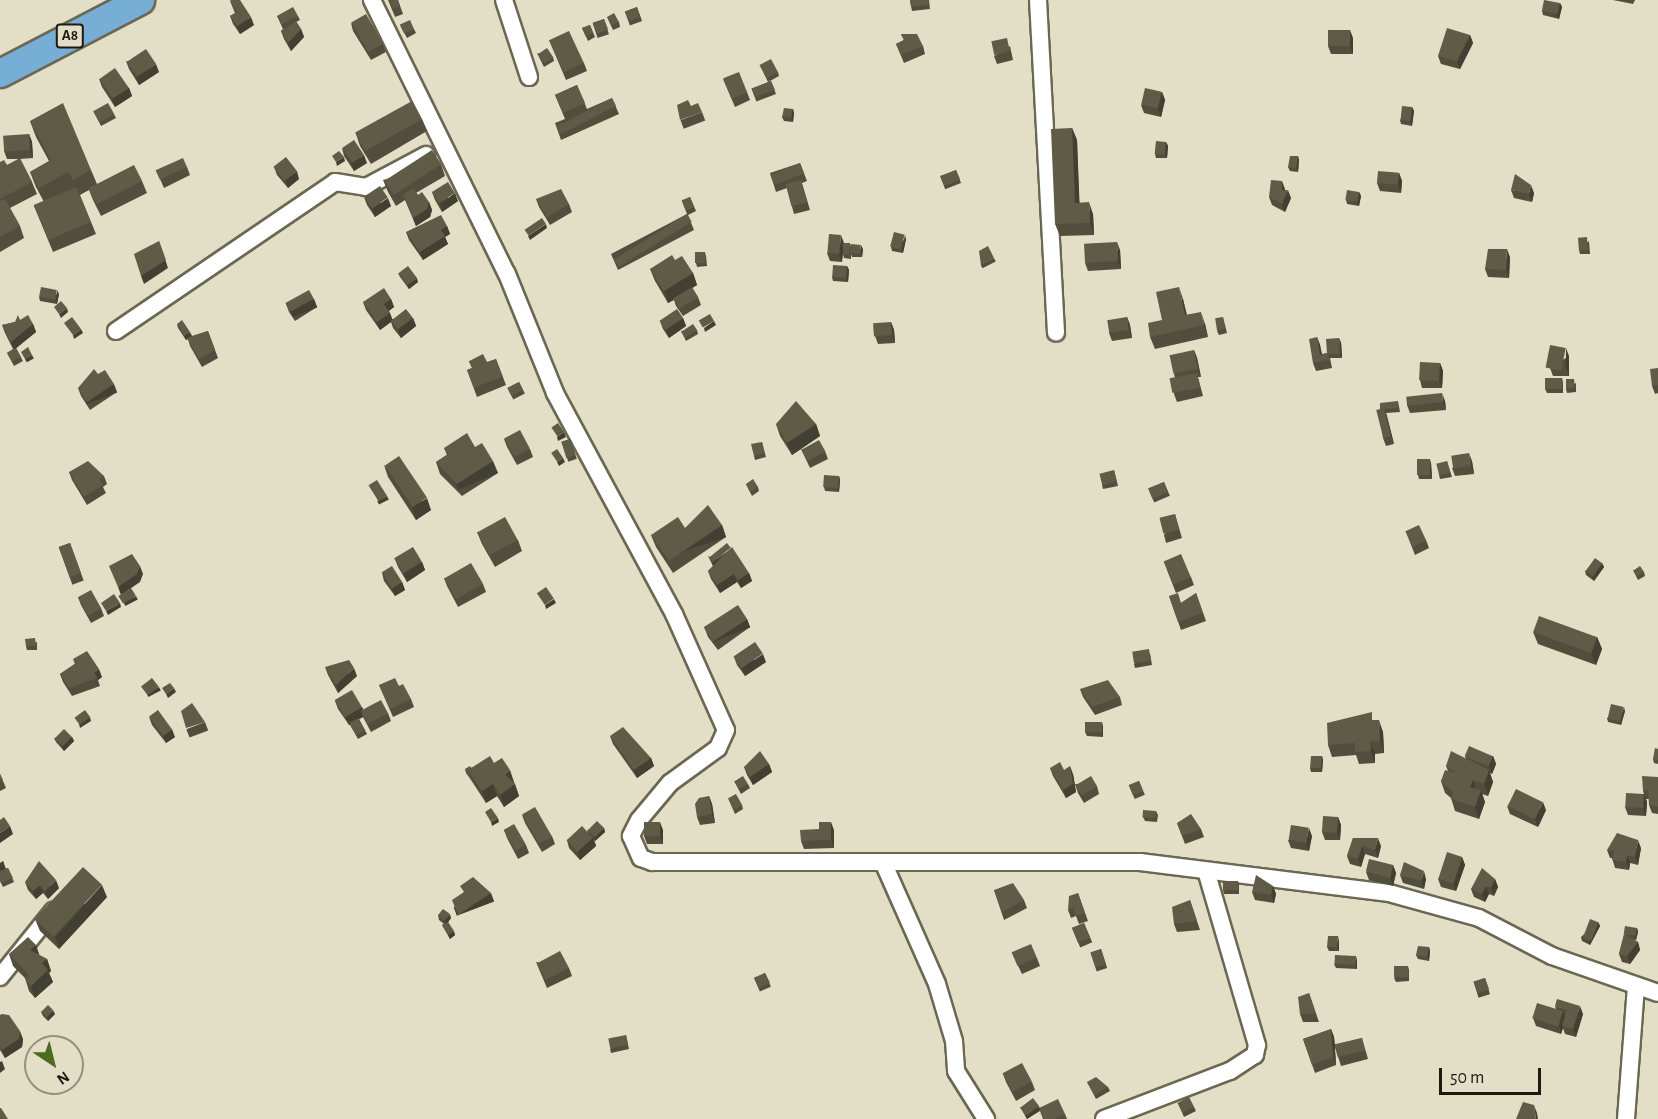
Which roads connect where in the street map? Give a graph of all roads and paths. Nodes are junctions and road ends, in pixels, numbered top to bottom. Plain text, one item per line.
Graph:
1 (140, 0) edge
2 (372, 0) edge
3 (504, 0) edge
4 (1038, 0) edge
5 (0, 72) edge
6 (530, 77) dead end
7 (444, 146) junction
8 (116, 331) dead end
9 (1056, 333) dead end
10 (883, 862) junction
11 (1206, 871) junction
12 (60, 904) edge
13 (0, 977) edge
14 (1636, 987) junction
15 (1658, 993) edge
16 (986, 1119) edge
17 (1104, 1119) edge
18 (1626, 1119) edge

1 - 5 highway, A8
2 - 7 street
3 - 6 street
4 - 9 street
7 - 8 street
7 - 10 street
10 - 11 street
10 - 16 street
11 - 14 street
11 - 17 street
12 - 13 street
14 - 15 street
14 - 18 street

